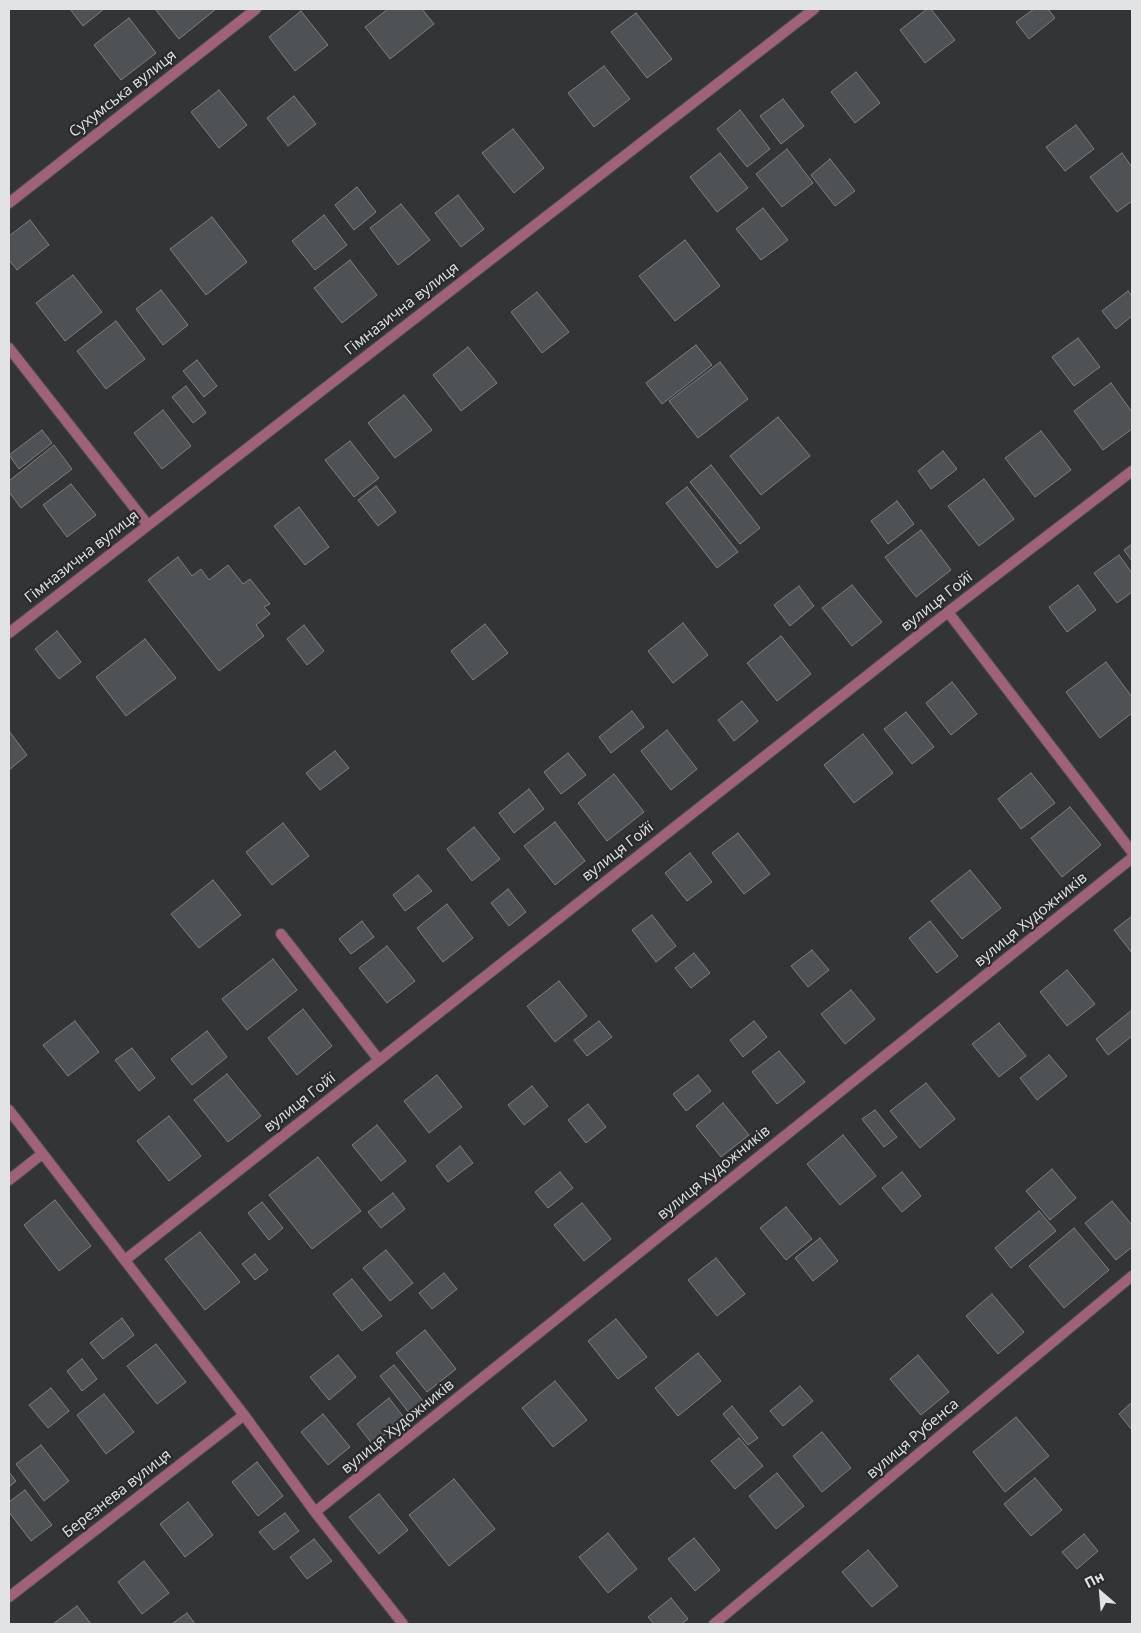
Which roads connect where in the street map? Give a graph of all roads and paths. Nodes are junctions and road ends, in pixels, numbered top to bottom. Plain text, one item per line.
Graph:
1 (256, 9) edge
2 (814, 9) edge
3 (9, 203) edge
4 (9, 348) edge
5 (1132, 471) edge
6 (148, 525) junction
7 (948, 612) junction
8 (9, 633) edge
9 (1132, 852) edge
10 (1132, 858) edge
11 (281, 934) dead end
12 (379, 1060) junction
13 (9, 1110) edge
14 (42, 1154) junction
15 (9, 1180) edge
16 (126, 1260) junction
17 (1132, 1276) edge
18 (244, 1414) junction
19 (316, 1512) junction
20 (9, 1597) edge
21 (403, 1624) edge
22 (714, 1624) edge

1 - 3 street, Сухумська вулиця
2 - 6 street, Гімназична вулиця
4 - 6 street
5 - 7 street, вулиця Гойї
6 - 8 street, Гімназична вулиця
7 - 9 street
7 - 12 street, вулиця Гойї
10 - 19 street, вулиця Художників
11 - 12 street
12 - 16 street, вулиця Гойї
13 - 14 street
14 - 15 street
14 - 16 street
16 - 18 street
17 - 22 street, вулиця Рубенса
18 - 19 street
18 - 20 street, Березнева вулиця
19 - 21 street

